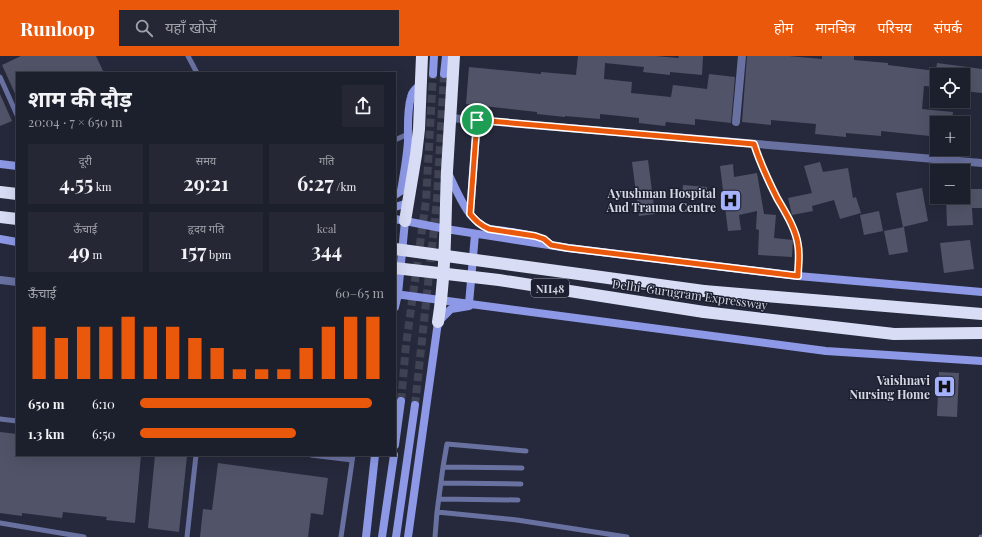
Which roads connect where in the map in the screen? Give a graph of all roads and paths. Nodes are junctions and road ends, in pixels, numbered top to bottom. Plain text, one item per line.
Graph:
1 (188, 56) edge
2 (422, 56) edge
3 (434, 56) edge
4 (446, 56) edge
5 (454, 56) edge
6 (742, 56) edge
7 (196, 72) edge
8 (433, 74) tunnel mouth
9 (444, 74) tunnel mouth
10 (0, 77) edge
11 (421, 85) junction
12 (16, 113) edge
13 (450, 118) junction
14 (477, 120) junction
15 (736, 122) dead end
16 (408, 134) junction
17 (396, 140) edge
18 (754, 144) junction
19 (982, 163) edge
20 (0, 164) edge
21 (16, 166) edge
22 (447, 170) junction
23 (0, 192) edge
24 (16, 194) edge
25 (396, 194) edge
26 (408, 203) junction
27 (396, 207) edge
28 (470, 214) junction
29 (0, 217) edge
30 (16, 219) edge
31 (400, 220) edge
32 (446, 229) junction
33 (475, 234) junction
34 (0, 239) edge
35 (16, 242) edge
36 (551, 245) junction
37 (396, 249) edge
38 (396, 268) edge
39 (798, 276) junction
40 (0, 280) edge
41 (16, 282) edge
42 (982, 292) edge
43 (396, 294) edge
44 (442, 300) junction
45 (469, 304) junction
46 (479, 305) junction
47 (982, 314) edge
48 (438, 322) junction
49 (982, 333) edge
50 (982, 361) edge
51 (401, 401) tunnel mouth
52 (415, 405) tunnel mouth
53 (0, 419) edge
54 (16, 421) edge
55 (396, 438) edge
56 (526, 451) dead end
57 (196, 456) edge
58 (332, 456) edge
59 (375, 456) edge
60 (394, 456) edge
61 (352, 457) edge
62 (443, 467) junction
63 (522, 468) dead end
64 (441, 483) junction
65 (521, 484) dead end
66 (439, 499) junction
67 (518, 500) dead end
68 (437, 512) junction
69 (0, 523) edge
70 (592, 532) junction
71 (84, 537) edge
72 (187, 537) edge
73 (341, 537) edge
74 (366, 537) edge
75 (382, 537) edge
76 (396, 537) edge
77 (408, 537) edge
78 (435, 537) edge
79 (596, 537) edge
80 (626, 537) edge

1 - 7 lane
2 - 11 highway
3 - 8 main road
4 - 9 main road
5 - 13 highway
6 - 15 street
10 - 12 lane
11 - 16 main road
11 - 26 highway
13 - 14 street
13 - 22 highway
14 - 18 street
14 - 28 street
16 - 17 lane
16 - 25 main road
18 - 19 street
18 - 39 lane
20 - 21 main road
22 - 28 main road
22 - 32 highway
23 - 24 highway
26 - 27 main road
26 - 31 highway
28 - 36 main road
29 - 30 highway
31 - 32 main road
31 - 43 main road
32 - 33 main road
32 - 44 highway
33 - 36 main road
33 - 45 main road
34 - 35 main road
36 - 39 main road
37 - 47 highway, Delhi-Gurugram Expressway / NH48, bridge
38 - 49 highway, Delhi-Gurugram Expressway / NH48, bridge
39 - 42 main road
40 - 41 street
43 - 44 main road
44 - 45 main road
44 - 48 highway
45 - 46 main road
46 - 48 main road
46 - 50 main road
48 - 77 main road
51 - 55 main road
52 - 76 main road
53 - 54 lane
56 - 62 lane
57 - 72 lane
58 - 61 lane
59 - 74 main road
60 - 75 main road
61 - 73 lane
62 - 63 lane
62 - 64 lane
64 - 65 lane
64 - 66 lane
66 - 67 lane
66 - 68 lane
68 - 70 lane
68 - 78 lane
69 - 71 lane
70 - 79 lane
70 - 80 lane

